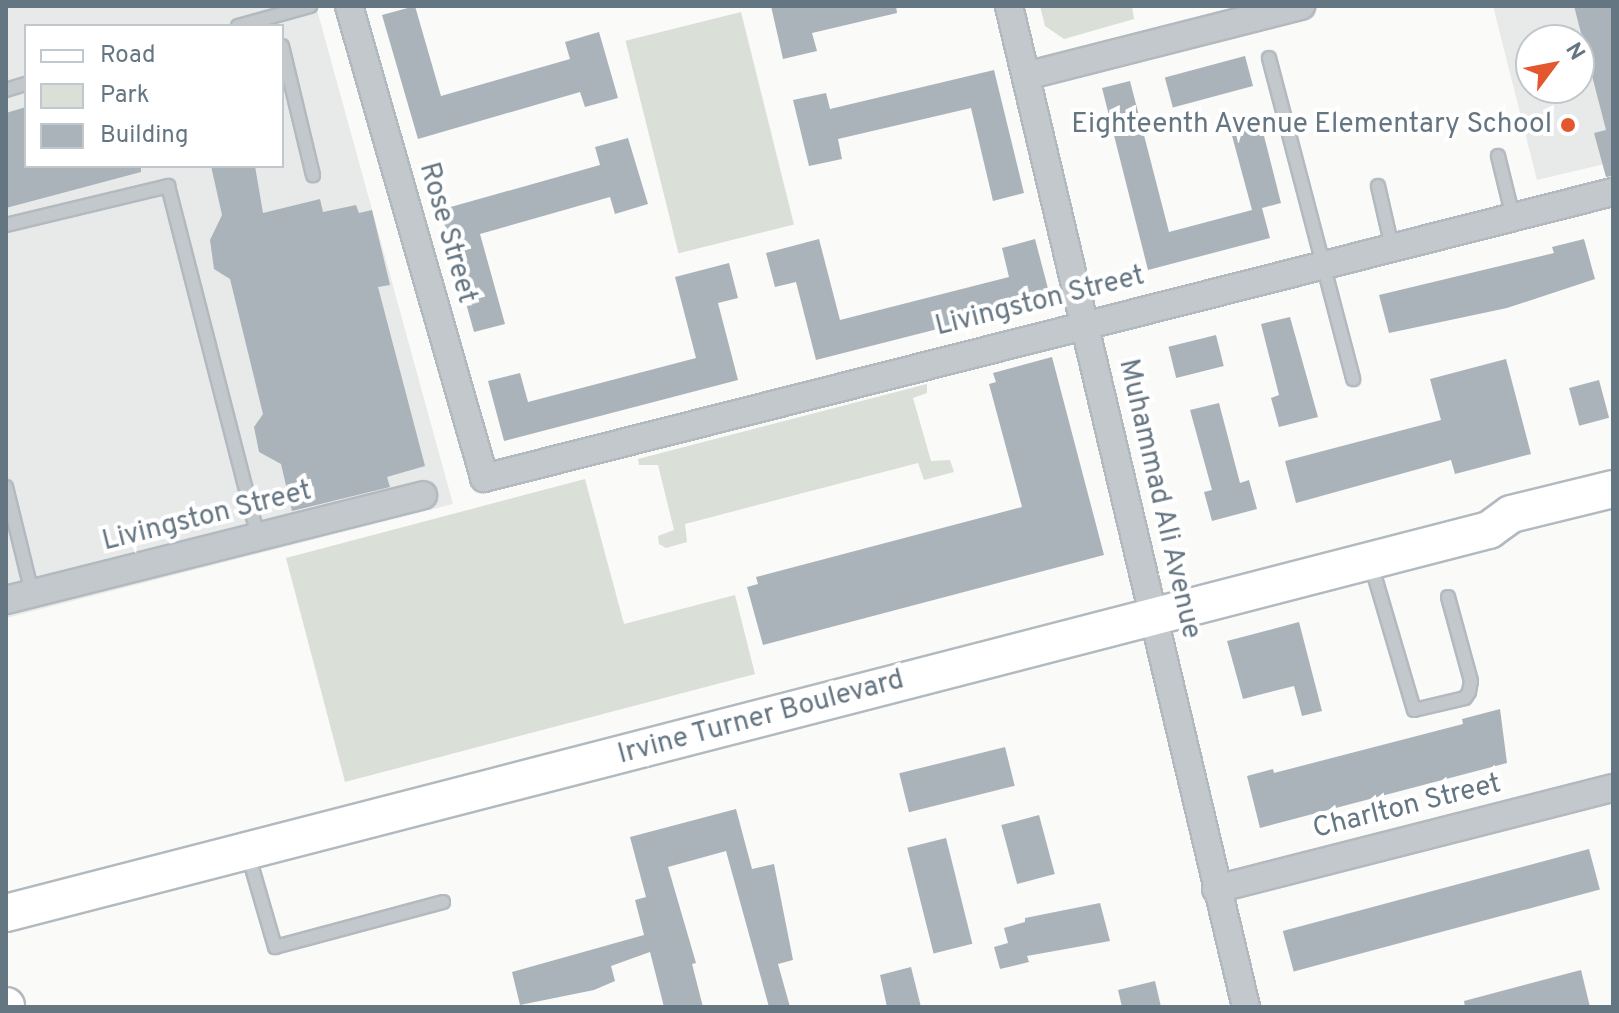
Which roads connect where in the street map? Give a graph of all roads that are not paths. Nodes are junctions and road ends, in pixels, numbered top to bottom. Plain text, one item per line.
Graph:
1 (310, 6) edge
2 (349, 6) edge
3 (1009, 6) edge
4 (1301, 6) edge
5 (276, 21) edge
6 (253, 24) edge
7 (284, 54) edge
8 (1269, 58) dead end
9 (1026, 76) junction
10 (1498, 156) dead end
11 (313, 175) dead end
12 (1378, 186) dead end
13 (1613, 192) edge
14 (1513, 217) junction
15 (6, 225) edge
16 (1392, 247) junction
17 (1321, 265) junction
18 (1086, 324) junction
19 (1353, 379) dead end
20 (484, 478) joint
21 (6, 487) edge
22 (1613, 489) edge
23 (423, 495) dead end
24 (1511, 514) junction
25 (259, 538) junction
26 (1371, 561) junction
27 (32, 593) junction
28 (1448, 597) dead end
29 (6, 600) edge
30 (1151, 606) junction
31 (1613, 788) edge
32 (248, 854) junction
33 (6, 889) edge
34 (1216, 889) junction
35 (443, 902) dead end
36 (6, 913) edge
37 (1246, 1007) edge

1 - 5 lane
2 - 20 street, Rose Street
3 - 9 street, Muhammad Ali Avenue
4 - 9 street
5 - 6 lane
7 - 11 lane
8 - 17 lane
9 - 18 street, Muhammad Ali Avenue
10 - 14 lane
12 - 16 lane
13 - 14 street, Livingston Street
14 - 16 street, Livingston Street
15 - 25 lane
16 - 17 street, Livingston Street
17 - 18 street, Livingston Street
17 - 19 lane
18 - 20 street, Livingston Street
18 - 30 street, Muhammad Ali Avenue
21 - 27 lane
22 - 24 main road, Irvine Turner Boulevard
23 - 25 street, Livingston Street
24 - 26 main road, Irvine Turner Boulevard
24 - 30 main road, Irvine Turner Boulevard
25 - 27 street, Livingston Street
26 - 28 lane
26 - 30 main road, Irvine Turner Boulevard
27 - 29 street, Livingston Street
30 - 32 main road, Irvine Turner Boulevard
30 - 33 main road, Irvine Turner Boulevard
30 - 34 street, Muhammad Ali Avenue
31 - 34 street, Charlton Street
32 - 35 lane
32 - 36 main road, Irvine Turner Boulevard
34 - 37 street, Muhammad Ali Avenue

